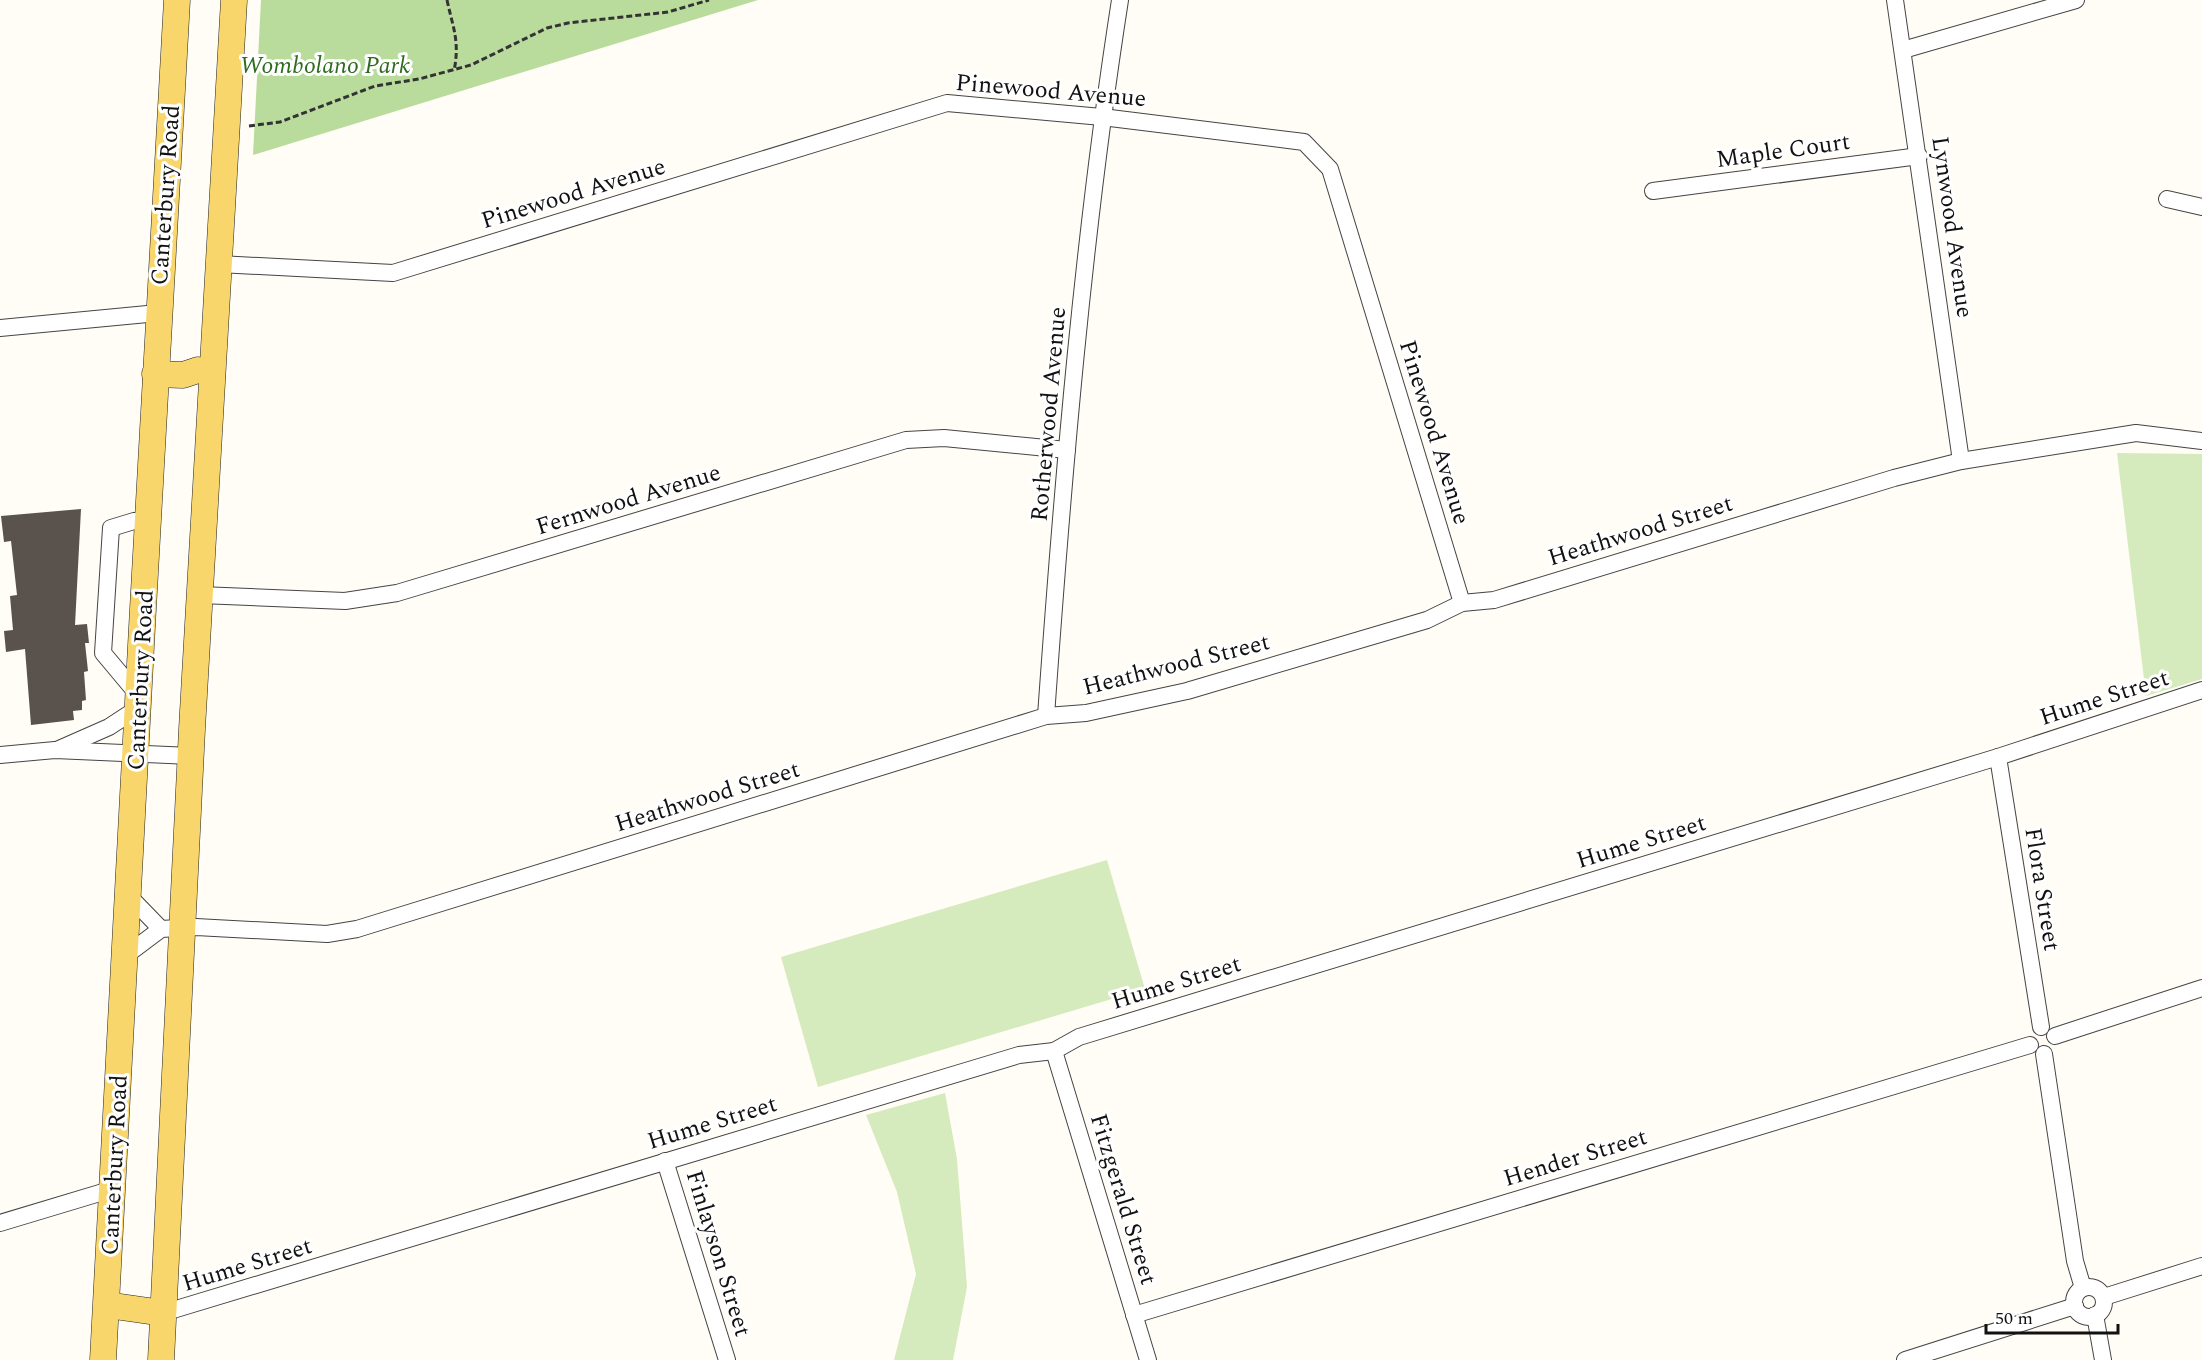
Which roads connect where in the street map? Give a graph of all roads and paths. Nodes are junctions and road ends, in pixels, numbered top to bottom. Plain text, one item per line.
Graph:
1 (177, 0) edge
2 (234, 0) edge
3 (447, 0) edge
4 (709, 0) edge
5 (1120, 0) edge
6 (1895, 0) edge
7 (2076, 0) edge
8 (1903, 50) junction
9 (454, 70) junction
10 (1102, 117) junction
11 (249, 126) dead end
12 (1918, 156) junction
13 (1653, 191) dead end
14 (2167, 199) dead end
15 (2202, 207) edge
16 (219, 264) junction
17 (158, 313) junction
18 (0, 328) edge
19 (212, 372) junction
20 (155, 374) junction
21 (2202, 441) edge
22 (1067, 450) junction
23 (1961, 461) junction
24 (149, 520) junction
25 (200, 594) junction
26 (1462, 603) junction
27 (2202, 690) edge
28 (138, 702) junction
29 (1046, 716) junction
30 (55, 750) junction
31 (135, 754) junction
32 (0, 755) edge
33 (190, 756) junction
34 (1998, 758) junction
35 (128, 895) junction
36 (171, 928) junction
37 (125, 956) junction
38 (2202, 988) edge
39 (2048, 1032) junction
40 (2037, 1050) junction
41 (1054, 1051) junction
42 (665, 1161) junction
43 (113, 1189) junction
44 (0, 1223) edge
45 (2202, 1266) edge
46 (2083, 1288) junction
47 (2104, 1297) junction
48 (106, 1305) junction
49 (2075, 1306) junction
50 (163, 1314) junction
51 (1134, 1315) junction
52 (2096, 1316) junction
53 (104, 1360) edge
54 (161, 1360) edge
55 (727, 1360) edge
56 (1148, 1360) edge
57 (1905, 1360) edge
58 (2103, 1360) edge

1 - 17 main road, Canterbury Road
2 - 16 main road
3 - 9 path
4 - 9 path
5 - 10 street, Rotherwood Avenue
6 - 8 street, Lynwood Avenue
7 - 8 street
8 - 12 street, Lynwood Avenue
9 - 11 path
10 - 16 street, Pinewood Avenue
10 - 22 street, Rotherwood Avenue
10 - 26 street, Pinewood Avenue
12 - 13 street, Maple Court
12 - 23 street, Lynwood Avenue
14 - 15 street
16 - 19 main road
17 - 18 street
17 - 20 main road, Canterbury Road
19 - 20 main road
19 - 25 main road
20 - 24 main road, Canterbury Road
21 - 23 street, Heathwood Street
22 - 25 street, Fernwood Avenue
22 - 29 street, Rotherwood Avenue
23 - 26 street, Heathwood Street
24 - 28 main road, Canterbury Road
24 - 28 street
25 - 33 main road
26 - 29 street, Heathwood Street
27 - 34 street, Hume Street
28 - 30 street
28 - 31 main road, Canterbury Road
29 - 36 street, Heathwood Street
30 - 31 street
30 - 32 street
31 - 33 street
31 - 35 main road, Canterbury Road
33 - 36 main road
34 - 39 street, Flora Street
34 - 41 street, Hume Street
35 - 36 street
35 - 37 main road, Canterbury Road
36 - 37 street
36 - 50 main road
37 - 43 main road, Canterbury Road
38 - 39 street
39 - 40 street
39 - 40 street
40 - 46 street
40 - 51 street, Hender Street
41 - 42 street, Hume Street
41 - 51 street, Fitzgerald Street
42 - 50 street, Hume Street
42 - 55 street, Finlayson Street
43 - 44 street
43 - 48 main road, Canterbury Road
45 - 47 street
46 - 47 street
46 - 49 street
47 - 52 street
48 - 50 main road
48 - 53 main road, Canterbury Road
49 - 52 street
49 - 57 street
50 - 54 main road
51 - 56 street, Fitzgerald Street
52 - 58 street

